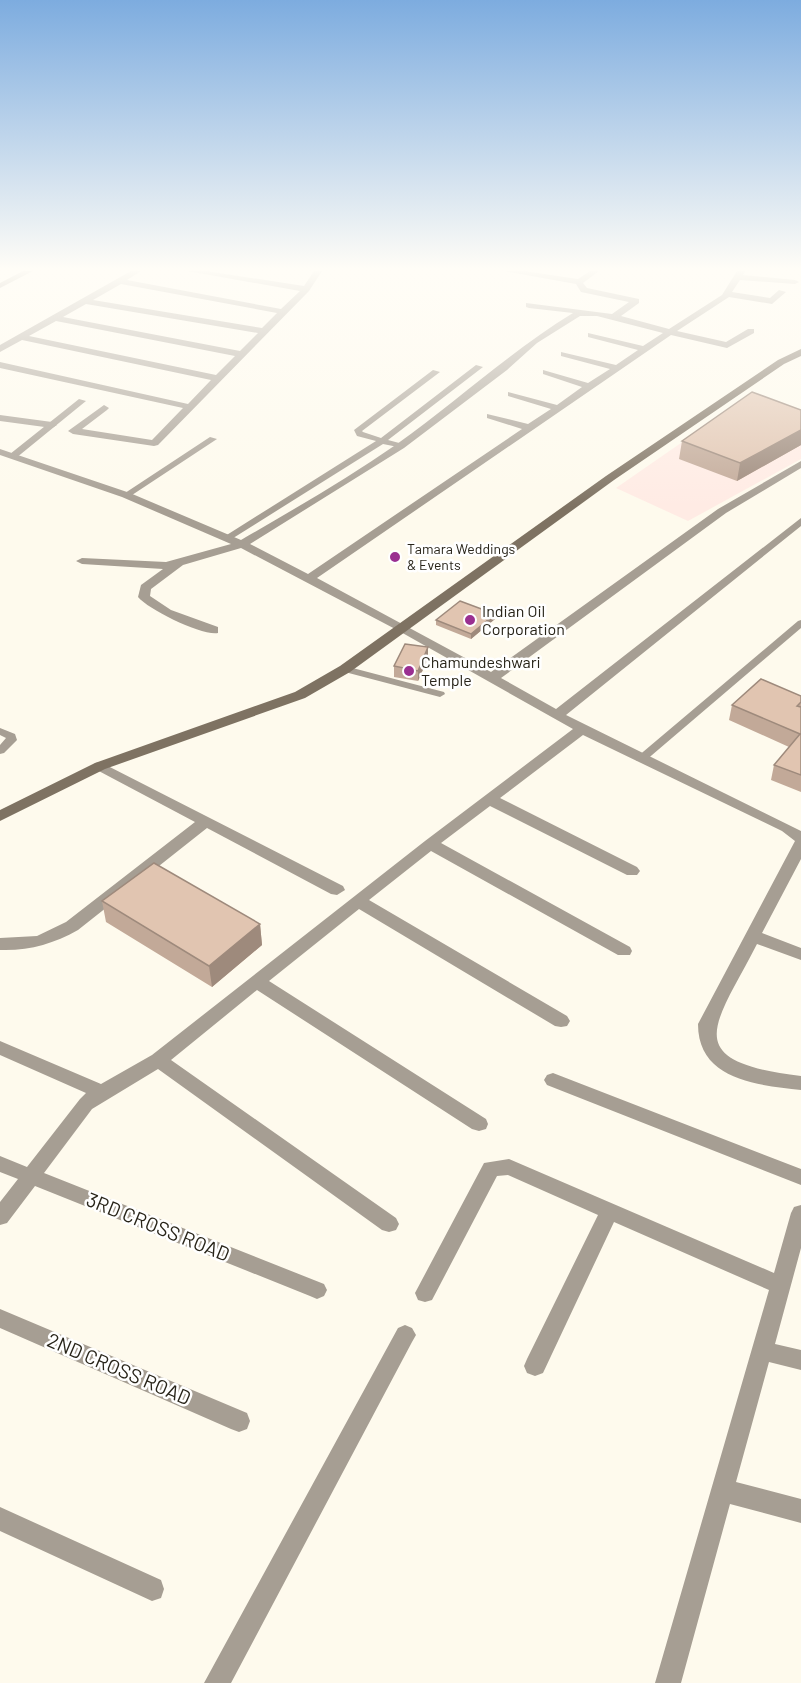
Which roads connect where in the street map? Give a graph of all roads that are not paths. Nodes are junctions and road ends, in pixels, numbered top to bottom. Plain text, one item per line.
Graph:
1 (81, 350) edge
2 (218, 350) edge
3 (245, 350) edge
4 (525, 350) edge
5 (644, 350) edge
6 (801, 352) edge
7 (241, 354) junction
8 (564, 354) dead end
9 (0, 365) edge
10 (478, 367) dead end
11 (617, 368) junction
12 (436, 372) dead end
13 (546, 372) dead end
14 (217, 378) junction
15 (590, 387) junction
16 (510, 394) dead end
17 (82, 401) dead end
18 (190, 407) junction
19 (104, 408) dead end
20 (558, 408) junction
21 (490, 416) dead end
22 (0, 417) edge
23 (52, 425) junction
24 (530, 428) junction
25 (213, 439) dead end
26 (382, 441) junction
27 (400, 446) junction
28 (0, 452) edge
29 (13, 456) junction
30 (801, 464) edge
31 (126, 495) junction
32 (801, 521) edge
33 (227, 538) junction
34 (242, 544) junction
35 (82, 561) dead end
36 (177, 565) junction
37 (309, 578) junction
38 (801, 622) edge
39 (403, 628) junction
40 (214, 630) dead end
41 (345, 669) junction
42 (492, 678) junction
43 (440, 694) dead end
44 (556, 716) junction
45 (582, 729) junction
46 (0, 731) edge
47 (0, 751) edge
48 (641, 759) junction
49 (100, 766) junction
50 (489, 799) junction
51 (0, 816) edge
52 (206, 821) junction
53 (801, 838) edge
54 (430, 844) junction
55 (801, 844) edge
56 (632, 871) dead end
57 (337, 890) dead end
58 (360, 902) junction
59 (753, 936) junction
60 (0, 944) edge
61 (624, 951) dead end
62 (801, 954) edge
63 (257, 982) junction
64 (561, 1021) dead end
65 (0, 1048) edge
66 (158, 1060) junction
67 (553, 1080) dead end
68 (801, 1083) edge
69 (100, 1092) junction
70 (479, 1124) dead end
71 (0, 1164) edge
72 (31, 1176) junction
73 (801, 1177) edge
74 (610, 1211) junction
75 (0, 1217) edge
76 (389, 1224) dead end
77 (799, 1226) edge
78 (781, 1286) junction
79 (317, 1290) dead end
80 (425, 1293) dead end
81 (0, 1318) edge
82 (405, 1335) dead end
83 (763, 1351) junction
84 (801, 1360) edge
85 (535, 1366) dead end
86 (239, 1421) dead end
87 (722, 1490) junction
88 (801, 1510) edge
89 (0, 1519) edge
90 (152, 1589) dead end
91 (217, 1683) edge
92 (668, 1683) edge

1 - 14 street
2 - 7 street
3 - 7 street
4 - 27 street
5 - 11 street
6 - 39 street
7 - 14 street
8 - 11 street
9 - 18 street
10 - 26 lane
11 - 15 street
12 - 26 lane
13 - 15 street
14 - 18 street
15 - 20 street
16 - 20 street
17 - 23 lane
18 - 19 street
20 - 24 street
21 - 24 street
22 - 23 street
23 - 29 lane
24 - 37 street
25 - 31 lane
26 - 27 lane
26 - 33 lane
27 - 34 street
28 - 29 street
29 - 31 street
30 - 42 street
31 - 33 street
32 - 44 street
33 - 34 street
34 - 36 street
34 - 37 street
35 - 36 street
36 - 40 street
37 - 39 street
38 - 48 lane
39 - 41 street
39 - 42 street
41 - 43 lane
41 - 49 street
42 - 44 street
44 - 45 street
45 - 48 street
45 - 50 street
46 - 47 lane
48 - 53 street
49 - 51 street
49 - 52 street
50 - 54 street
50 - 56 street
52 - 57 street
52 - 60 street
54 - 58 street
54 - 61 street
55 - 59 street
58 - 63 street
58 - 64 street
59 - 62 street
59 - 68 street
63 - 66 street
63 - 70 street
65 - 69 street
66 - 69 street
66 - 76 street
67 - 73 street
69 - 72 street
71 - 72 street, 3RD CROSS ROAD
72 - 75 street
72 - 79 street, 3RD CROSS ROAD
74 - 78 street
74 - 80 street
74 - 85 street
77 - 78 street
78 - 83 street
81 - 86 street, 2ND CROSS ROAD
82 - 91 street
83 - 84 street
83 - 87 street
87 - 88 street
87 - 92 street
89 - 90 street

